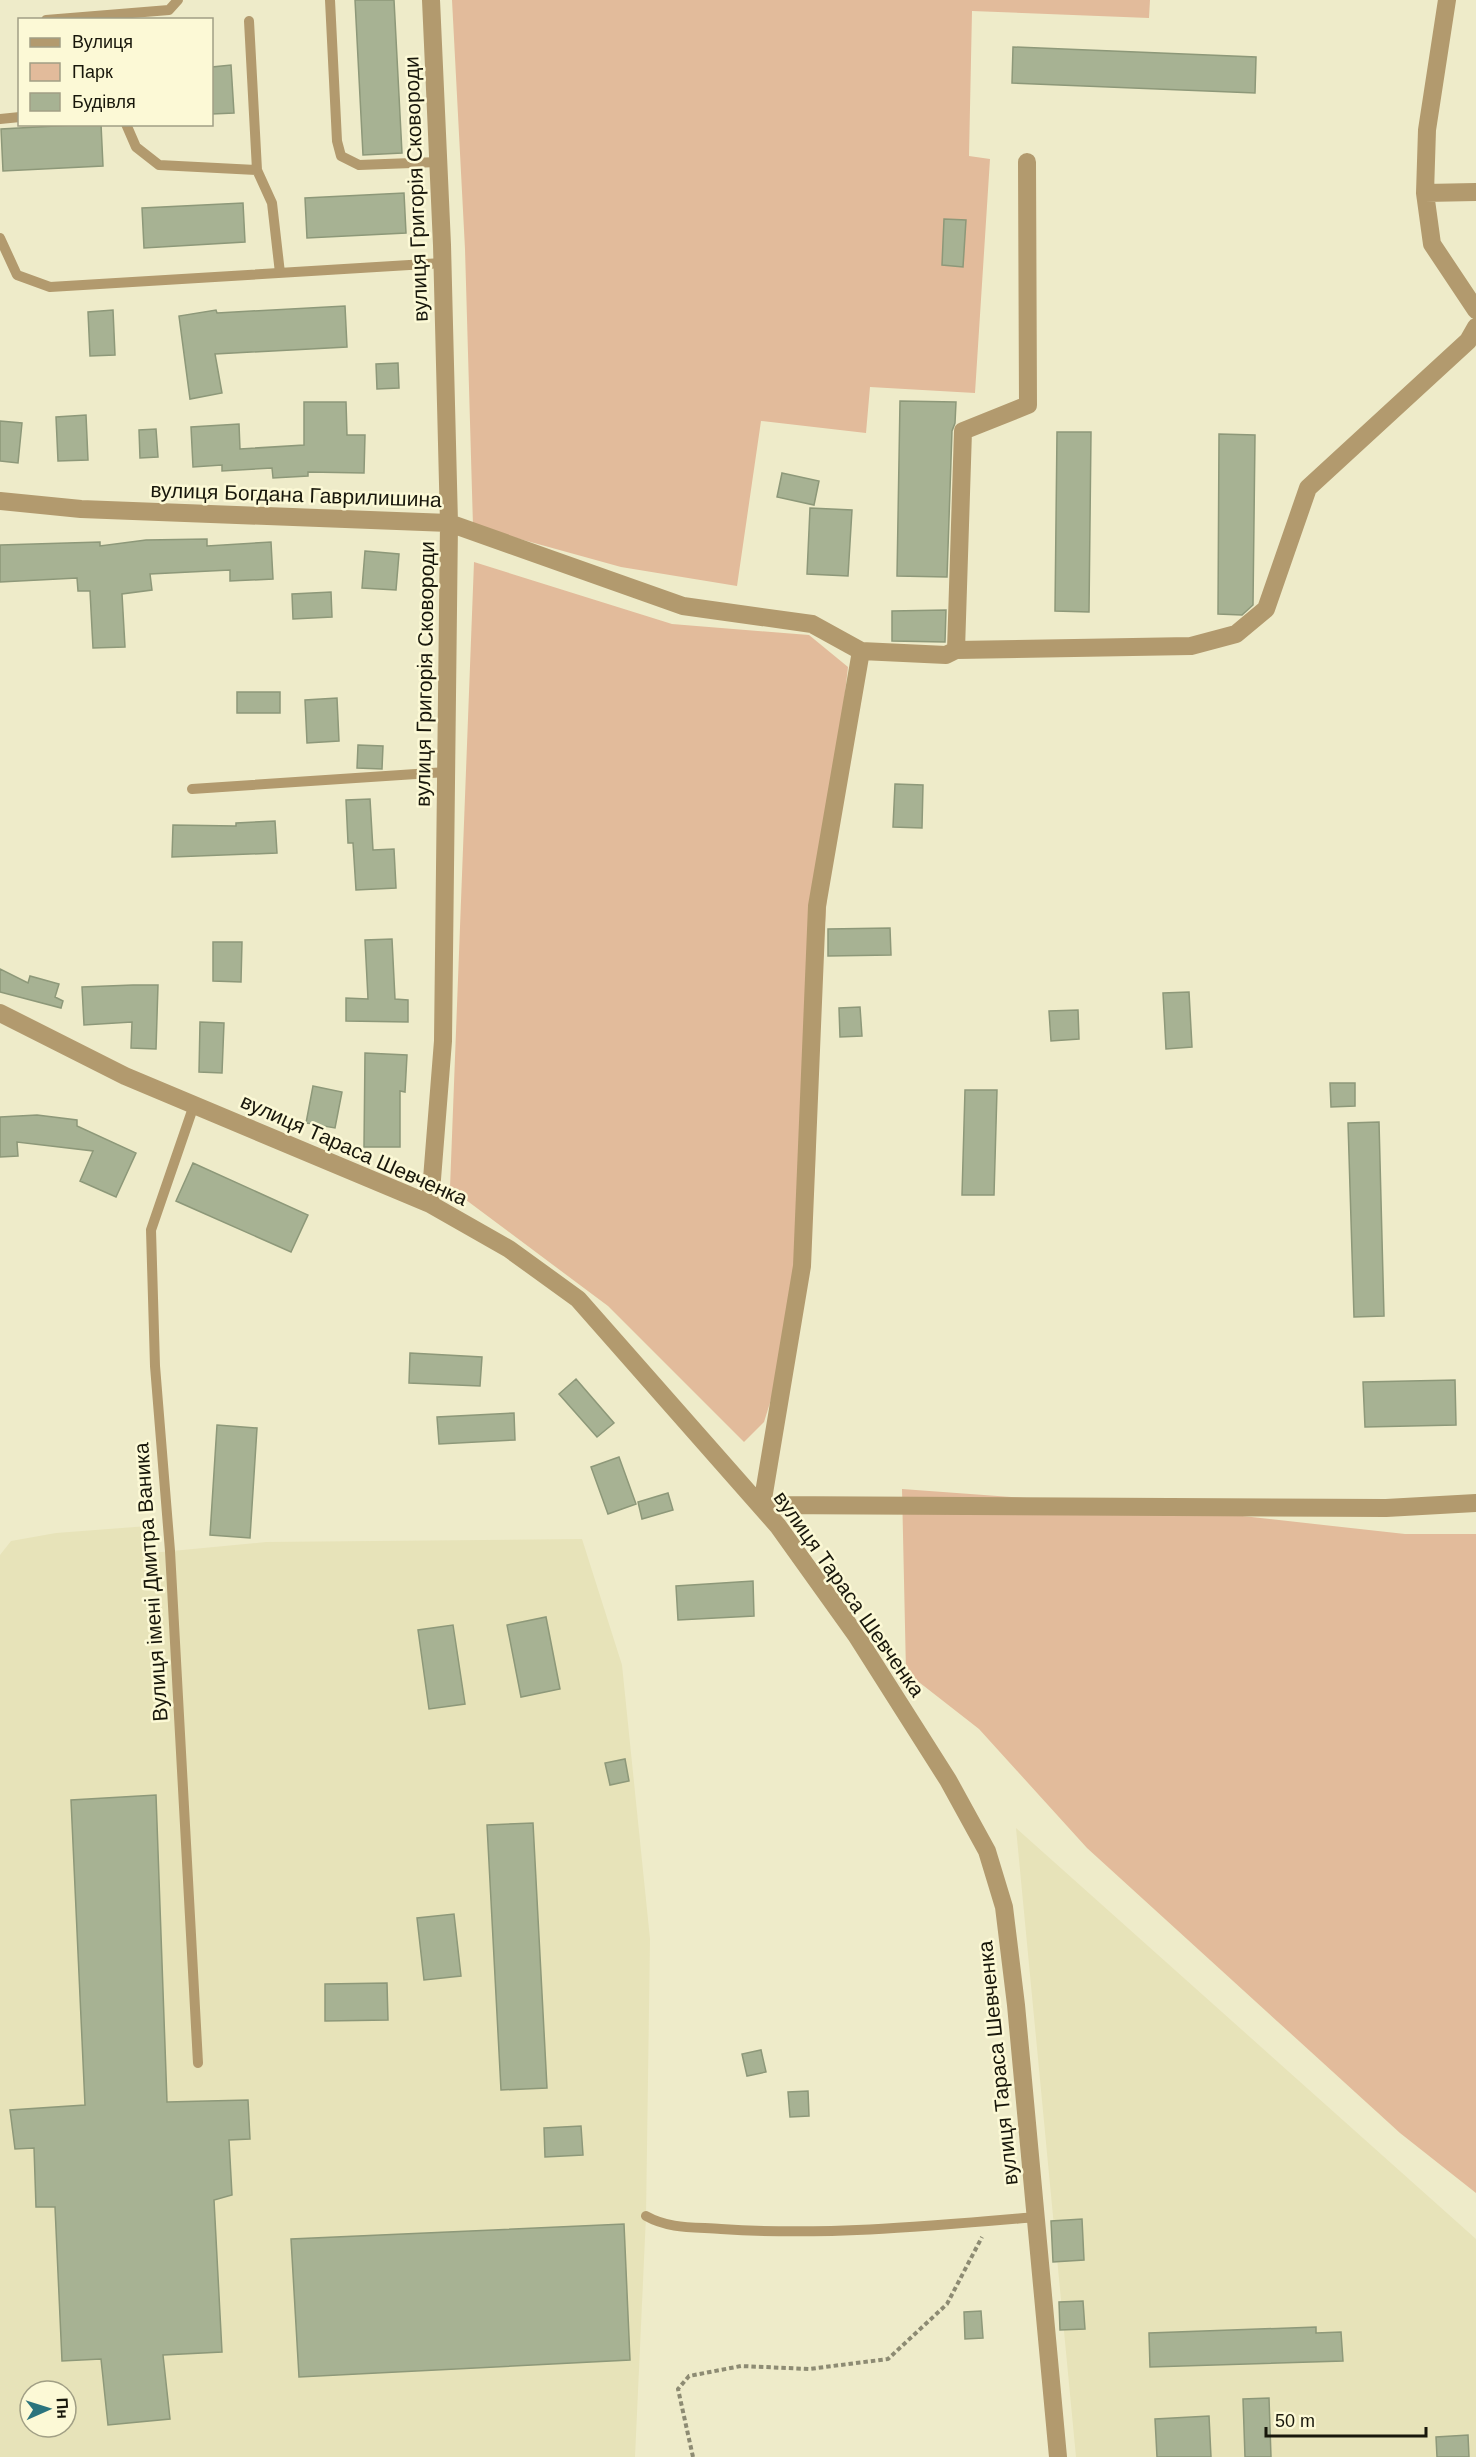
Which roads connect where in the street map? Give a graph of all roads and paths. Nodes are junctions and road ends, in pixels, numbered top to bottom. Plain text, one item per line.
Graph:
1 (178, 0) edge
2 (330, 0) edge
3 (431, 0) edge
4 (1448, 0) edge
5 (71, 18) edge
6 (249, 21) dead end
7 (18, 117) edge
8 (0, 119) edge
9 (127, 126) edge
10 (438, 162) junction
11 (1027, 162) dead end
12 (257, 170) junction
13 (1476, 192) edge
14 (1425, 193) junction
15 (0, 238) edge
16 (442, 264) junction
17 (280, 273) junction
18 (1476, 310) edge
19 (1476, 327) edge
20 (0, 501) edge
21 (449, 523) junction
22 (956, 650) junction
23 (861, 651) junction
24 (447, 772) junction
25 (192, 789) dead end
26 (0, 1013) edge
27 (194, 1105) junction
28 (430, 1204) junction
29 (1476, 1503) edge
30 (198, 2063) dead end
31 (646, 2216) dead end
32 (1036, 2217) junction
33 (991, 2221) junction
34 (693, 2457) edge
35 (1058, 2457) edge

1 - 5 lane
2 - 10 lane
3 - 10 street, вулиця Григорія Сковороди
4 - 14 street
6 - 12 lane
7 - 8 lane
9 - 12 lane
10 - 16 street, вулиця Григорія Сковороди
11 - 22 street
12 - 17 lane
13 - 14 street
14 - 18 street
15 - 17 lane
16 - 17 lane
16 - 21 street, вулиця Григорія Сковороди
19 - 22 street
20 - 21 street, вулиця Богдана Гаврилишина
21 - 23 street, вулиця Богдана Гаврилишина
21 - 24 street, вулиця Григорія Сковороди
22 - 23 street
23 - 29 street
24 - 25 lane
24 - 28 street, вулиця Григорія Сковороди
26 - 27 street, вулиця Тараса Шевченка
27 - 28 street, вулиця Тараса Шевченка
27 - 30 lane, Вулиця імені Дмитра Ваника
28 - 32 street, вулиця Тараса Шевченка
31 - 33 lane
32 - 33 lane
32 - 35 street, вулиця Тараса Шевченка
33 - 34 path

